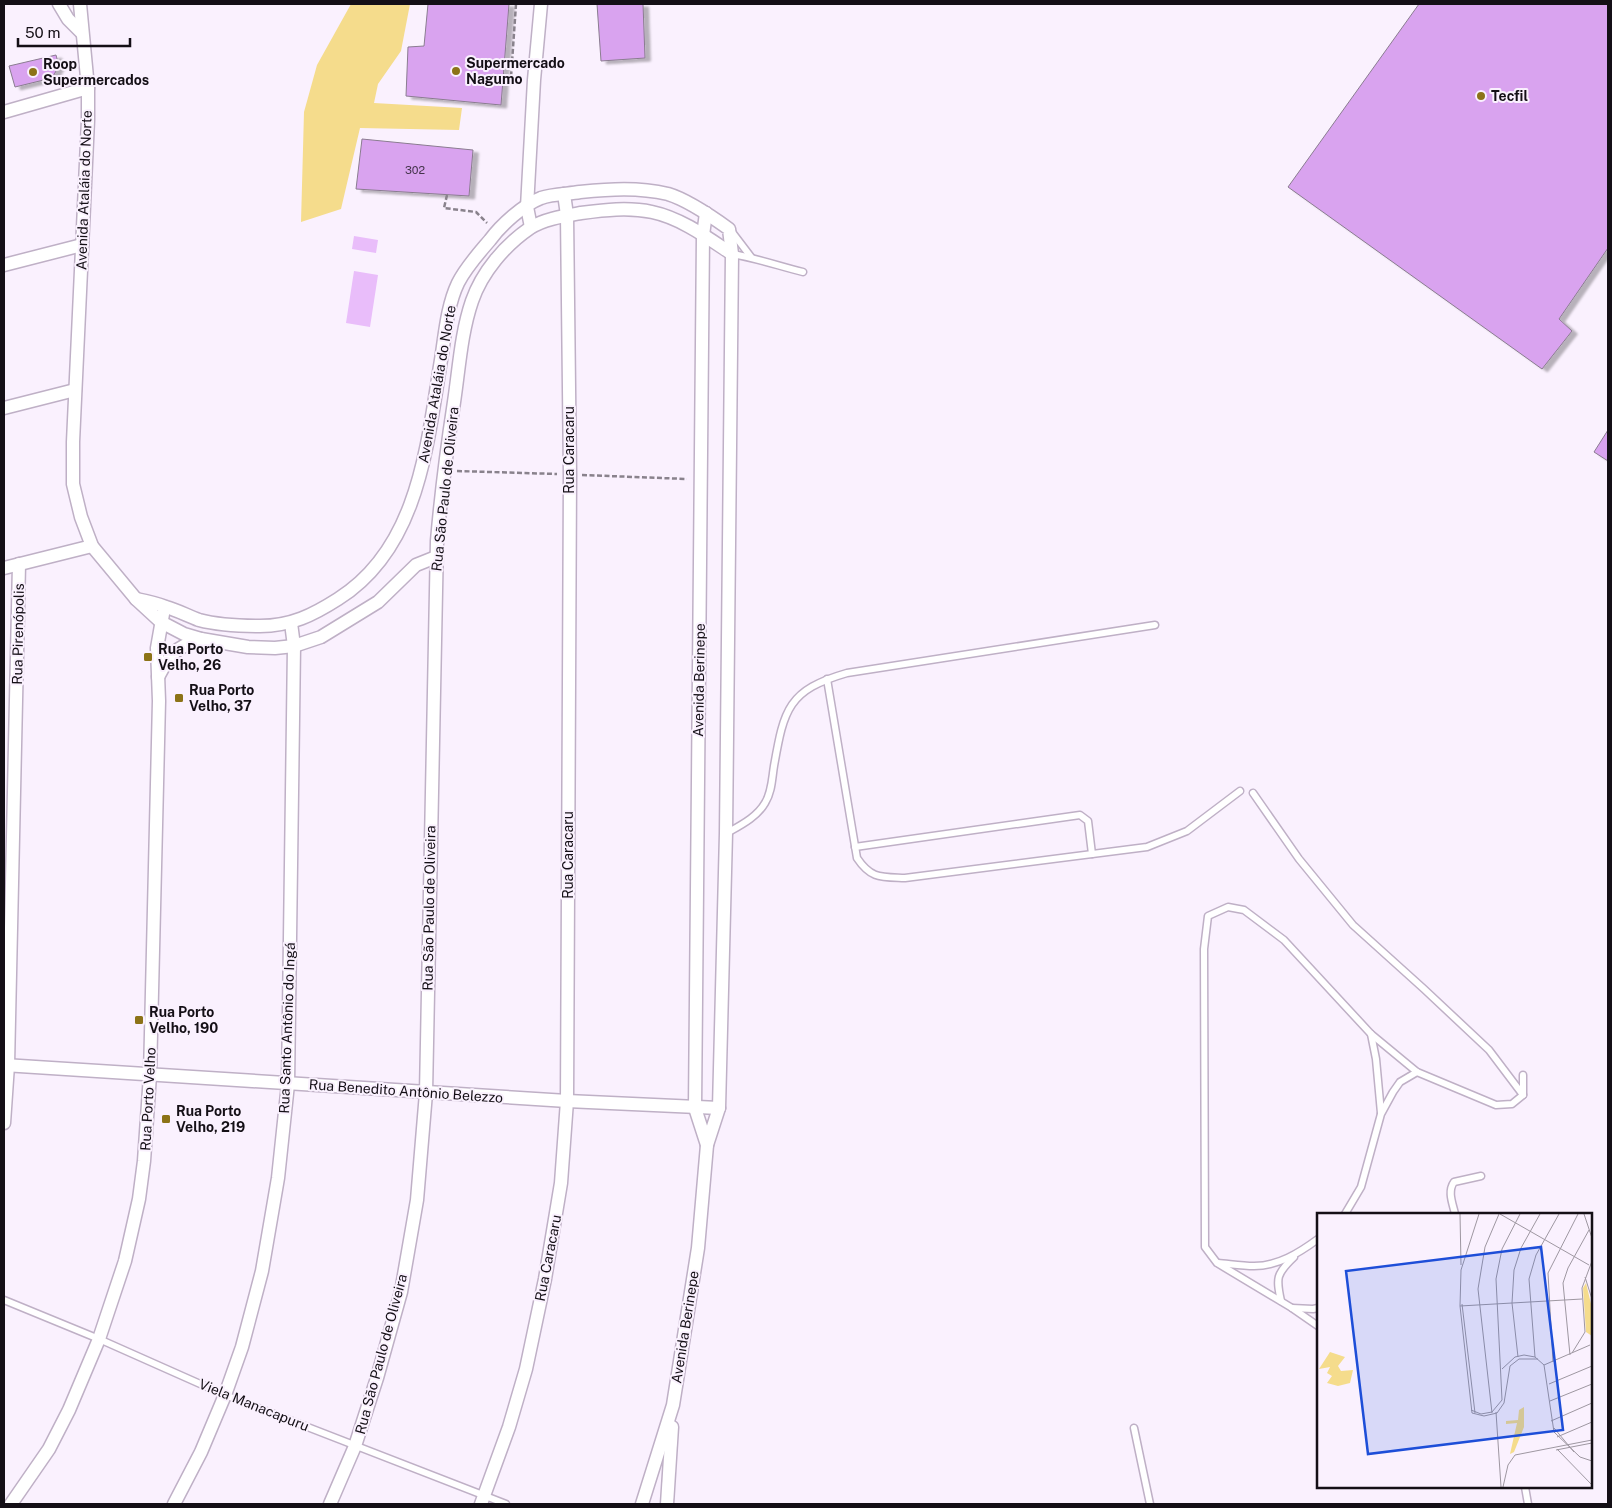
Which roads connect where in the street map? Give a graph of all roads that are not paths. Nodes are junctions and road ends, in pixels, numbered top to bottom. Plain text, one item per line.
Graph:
1 (59, 4) edge
2 (80, 4) edge
3 (541, 4) edge
4 (82, 33) junction
5 (88, 88) junction
6 (4, 112) edge
7 (564, 194) junction
8 (527, 207) junction
9 (706, 213) junction
10 (567, 215) junction
11 (532, 228) junction
12 (729, 229) junction
13 (703, 235) junction
14 (82, 245) junction
15 (732, 254) junction
16 (751, 257) junction
17 (4, 265) edge
18 (803, 272) dead end
19 (472, 302) joint
20 (75, 390) junction
21 (4, 408) edge
22 (92, 546) junction
23 (436, 557) junction
24 (19, 564) junction
25 (4, 568) edge
26 (136, 599) junction
27 (166, 606) junction
28 (161, 622) junction
29 (291, 623) junction
30 (1155, 625) dead end
31 (200, 639) junction
32 (294, 646) junction
33 (158, 677) junction
34 (827, 678) junction
35 (1240, 791) dead end
36 (1253, 793) dead end
37 (726, 833) junction
38 (855, 847) junction
39 (1092, 854) junction
40 (1371, 1034) junction
41 (6, 1065) edge
42 (1416, 1072) junction
43 (150, 1075) junction
44 (1524, 1075) dead end
45 (288, 1084) junction
46 (426, 1093) junction
47 (1523, 1095) junction
48 (567, 1102) junction
49 (695, 1108) junction
50 (719, 1108) junction
51 (1381, 1114) junction
52 (4, 1123) edge
53 (707, 1145) junction
54 (1481, 1176) dead end
55 (1346, 1213) edge
56 (1455, 1213) edge
57 (1317, 1240) edge
58 (1299, 1253) junction
59 (1217, 1263) junction
60 (4, 1300) edge
61 (1280, 1301) junction
62 (1292, 1308) junction
63 (1317, 1308) edge
64 (1317, 1325) edge
65 (99, 1339) junction
66 (225, 1395) junction
67 (673, 1405) junction
68 (1134, 1428) dead end
69 (355, 1446) junction
70 (1525, 1488) edge
71 (482, 1500) edge
72 (11, 1504) edge
73 (174, 1504) edge
74 (330, 1504) edge
75 (506, 1504) edge
76 (642, 1504) edge
77 (667, 1504) edge
78 (1150, 1504) edge
79 (1528, 1504) edge

1 - 4 street
2 - 4 street, Avenida Ataláia do Norte
3 - 8 street
4 - 5 street, Avenida Ataláia do Norte
5 - 6 street
5 - 14 street, Avenida Ataláia do Norte
7 - 8 street, Avenida Ataláia do Norte
7 - 9 street, Avenida Ataláia do Norte
7 - 10 street, Rua Caracaru
8 - 11 street
8 - 29 street, Avenida Ataláia do Norte
9 - 12 street, Avenida Ataláia do Norte
9 - 13 street, Avenida Berinepe
10 - 11 street, Avenida Ataláia do Norte
10 - 13 street, Avenida Ataláia do Norte
10 - 48 street, Rua Caracaru
11 - 19 street, Avenida Ataláia do Norte
12 - 15 street, Avenida Berinepe
12 - 16 lane, Avenida Ataláia do Norte
13 - 15 street, Avenida Ataláia do Norte
13 - 49 street, Avenida Berinepe
14 - 17 street
14 - 20 street, Avenida Ataláia do Norte
15 - 16 lane, Avenida Ataláia do Norte
15 - 37 street, Avenida Berinepe
16 - 18 lane, Avenida Ataláia do Norte
19 - 23 street, Rua São Paulo de Oliveira
20 - 21 street
20 - 22 street, Avenida Ataláia do Norte
22 - 24 street
22 - 26 street, Avenida Ataláia do Norte
23 - 32 street, Avenida Ataláia do Norte
23 - 46 street, Rua São Paulo de Oliveira
24 - 25 street
24 - 41 street, Rua Pirenópolis
26 - 27 street, Avenida Ataláia do Norte
26 - 28 street, Avenida Ataláia do Norte
27 - 28 street, Rua Porto Velho
27 - 29 street, Avenida Ataláia do Norte
28 - 31 street, Avenida Ataláia do Norte
28 - 33 street, Rua Porto Velho
29 - 32 street, Rua Santo Antônio do Ingá
30 - 34 lane
31 - 32 street, Avenida Ataláia do Norte
31 - 33 street
32 - 45 street, Rua Santo Antônio do Ingá
33 - 43 street, Rua Porto Velho
34 - 37 lane
34 - 38 lane
35 - 39 lane
36 - 47 lane
37 - 50 street, Avenida Berinepe
38 - 39 lane
38 - 39 lane
40 - 42 lane
40 - 51 lane
40 - 59 lane
41 - 43 street, Rua Benedito Antônio Belezzo
41 - 52 street, Rua Pirenópolis
42 - 47 lane
42 - 51 lane
43 - 45 street, Rua Benedito Antônio Belezzo
43 - 65 street, Rua Porto Velho
44 - 47 lane
45 - 46 street, Rua Benedito Antônio Belezzo
45 - 66 street, Rua Santo Antônio do Ingá
46 - 48 street, Rua Benedito Antônio Belezzo
46 - 69 street, Rua São Paulo de Oliveira
48 - 49 street, Rua Benedito Antônio Belezzo
48 - 71 street, Rua Caracaru
49 - 50 street, Rua Benedito Antônio Belezzo
49 - 53 street, Avenida Berinepe
50 - 53 street, Avenida Berinepe
51 - 55 lane
53 - 67 street, Avenida Berinepe
54 - 56 lane
57 - 58 lane
58 - 59 lane
58 - 61 lane
59 - 61 lane
60 - 65 lane, Viela Manacapuru
61 - 62 lane
62 - 63 lane
62 - 64 lane
65 - 66 lane, Viela Manacapuru
65 - 72 street, Rua Porto Velho
66 - 69 lane, Viela Manacapuru
66 - 73 street, Rua Santo Antônio do Ingá
67 - 76 street, Avenida Berinepe
67 - 77 street
68 - 78 lane
69 - 71 lane, Viela Manacapuru
69 - 74 street, Rua São Paulo de Oliveira
70 - 79 lane
71 - 75 lane, Viela Manacapuru

